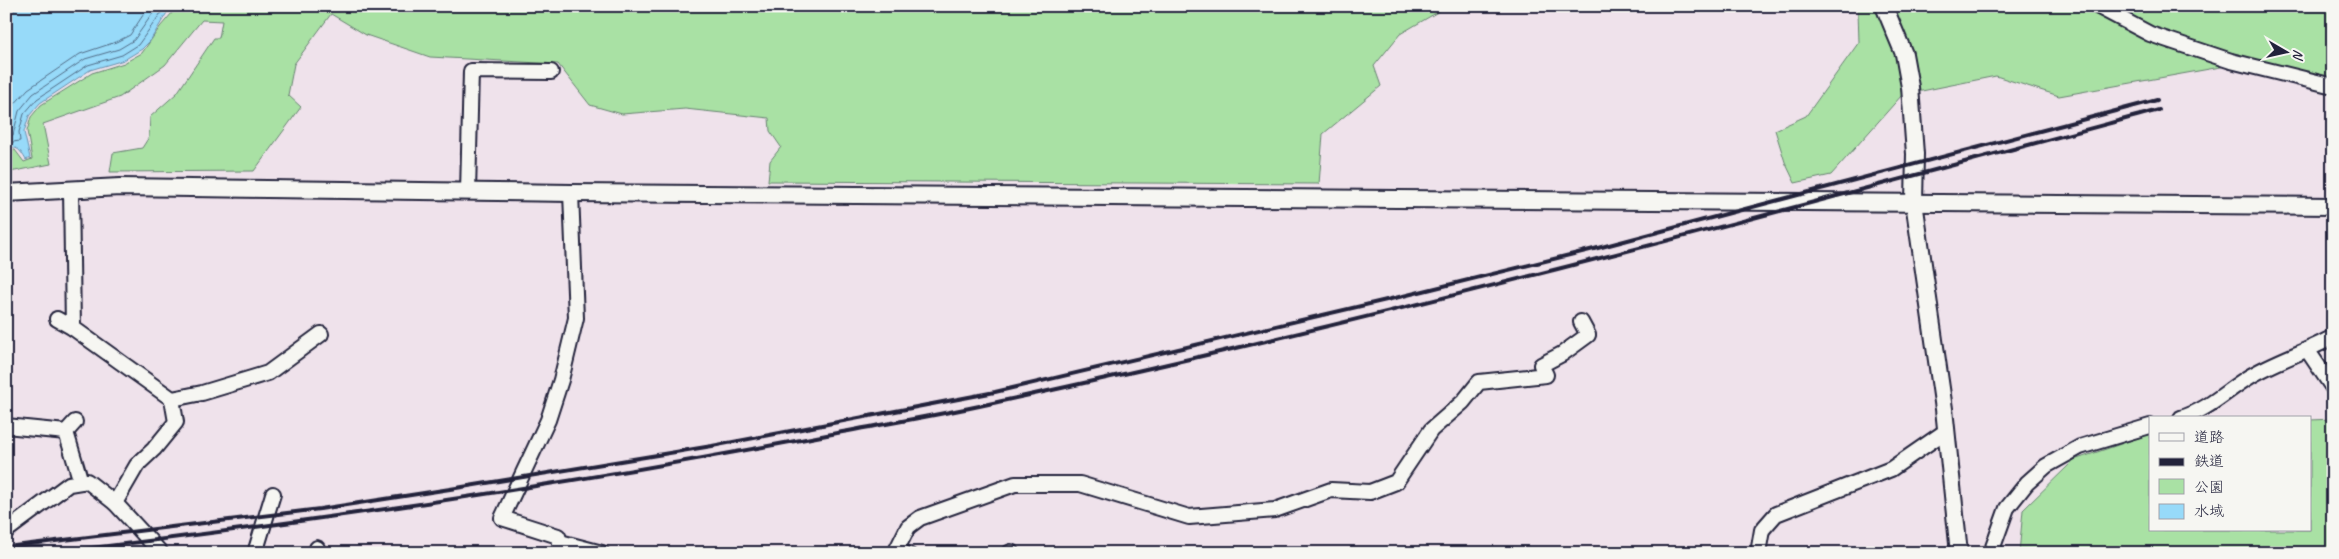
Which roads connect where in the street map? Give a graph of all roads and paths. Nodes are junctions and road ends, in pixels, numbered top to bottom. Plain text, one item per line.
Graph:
1 (1884, 6) edge
2 (2097, 6) edge
3 (552, 72) dead end
4 (2333, 86) edge
5 (71, 189) junction
6 (468, 192) junction
7 (6, 193) edge
8 (571, 193) junction
9 (1914, 202) junction
10 (2333, 206) edge
11 (57, 319) dead end
12 (1581, 322) dead end
13 (73, 328) junction
14 (321, 334) dead end
15 (2333, 337) edge
16 (2308, 351) junction
17 (2333, 388) edge
18 (172, 399) junction
19 (2188, 416) edge
20 (75, 422) dead end
21 (6, 426) edge
22 (2149, 426) edge
23 (1946, 431) junction
24 (66, 432) junction
25 (81, 482) junction
26 (273, 494) dead end
27 (116, 503) junction
28 (6, 531) edge
29 (559, 547) edge
30 (896, 550) edge
31 (161, 553) edge
32 (255, 553) edge
33 (602, 553) edge
34 (912, 553) edge
35 (1758, 553) edge
36 (1959, 553) edge
37 (1993, 553) edge

1 - 9 street
2 - 4 street
3 - 6 street
5 - 6 street
5 - 7 street
5 - 13 street
6 - 8 street
8 - 9 street
8 - 29 street
9 - 10 street
9 - 23 street
11 - 13 street
12 - 30 street
13 - 18 street
14 - 18 street
15 - 16 street
16 - 17 street
16 - 19 street
18 - 27 street
20 - 24 street
21 - 24 street
22 - 37 street
23 - 35 street
23 - 36 street
24 - 25 street
25 - 27 street
25 - 28 street
26 - 32 street
27 - 31 street
29 - 33 street
30 - 34 lane

